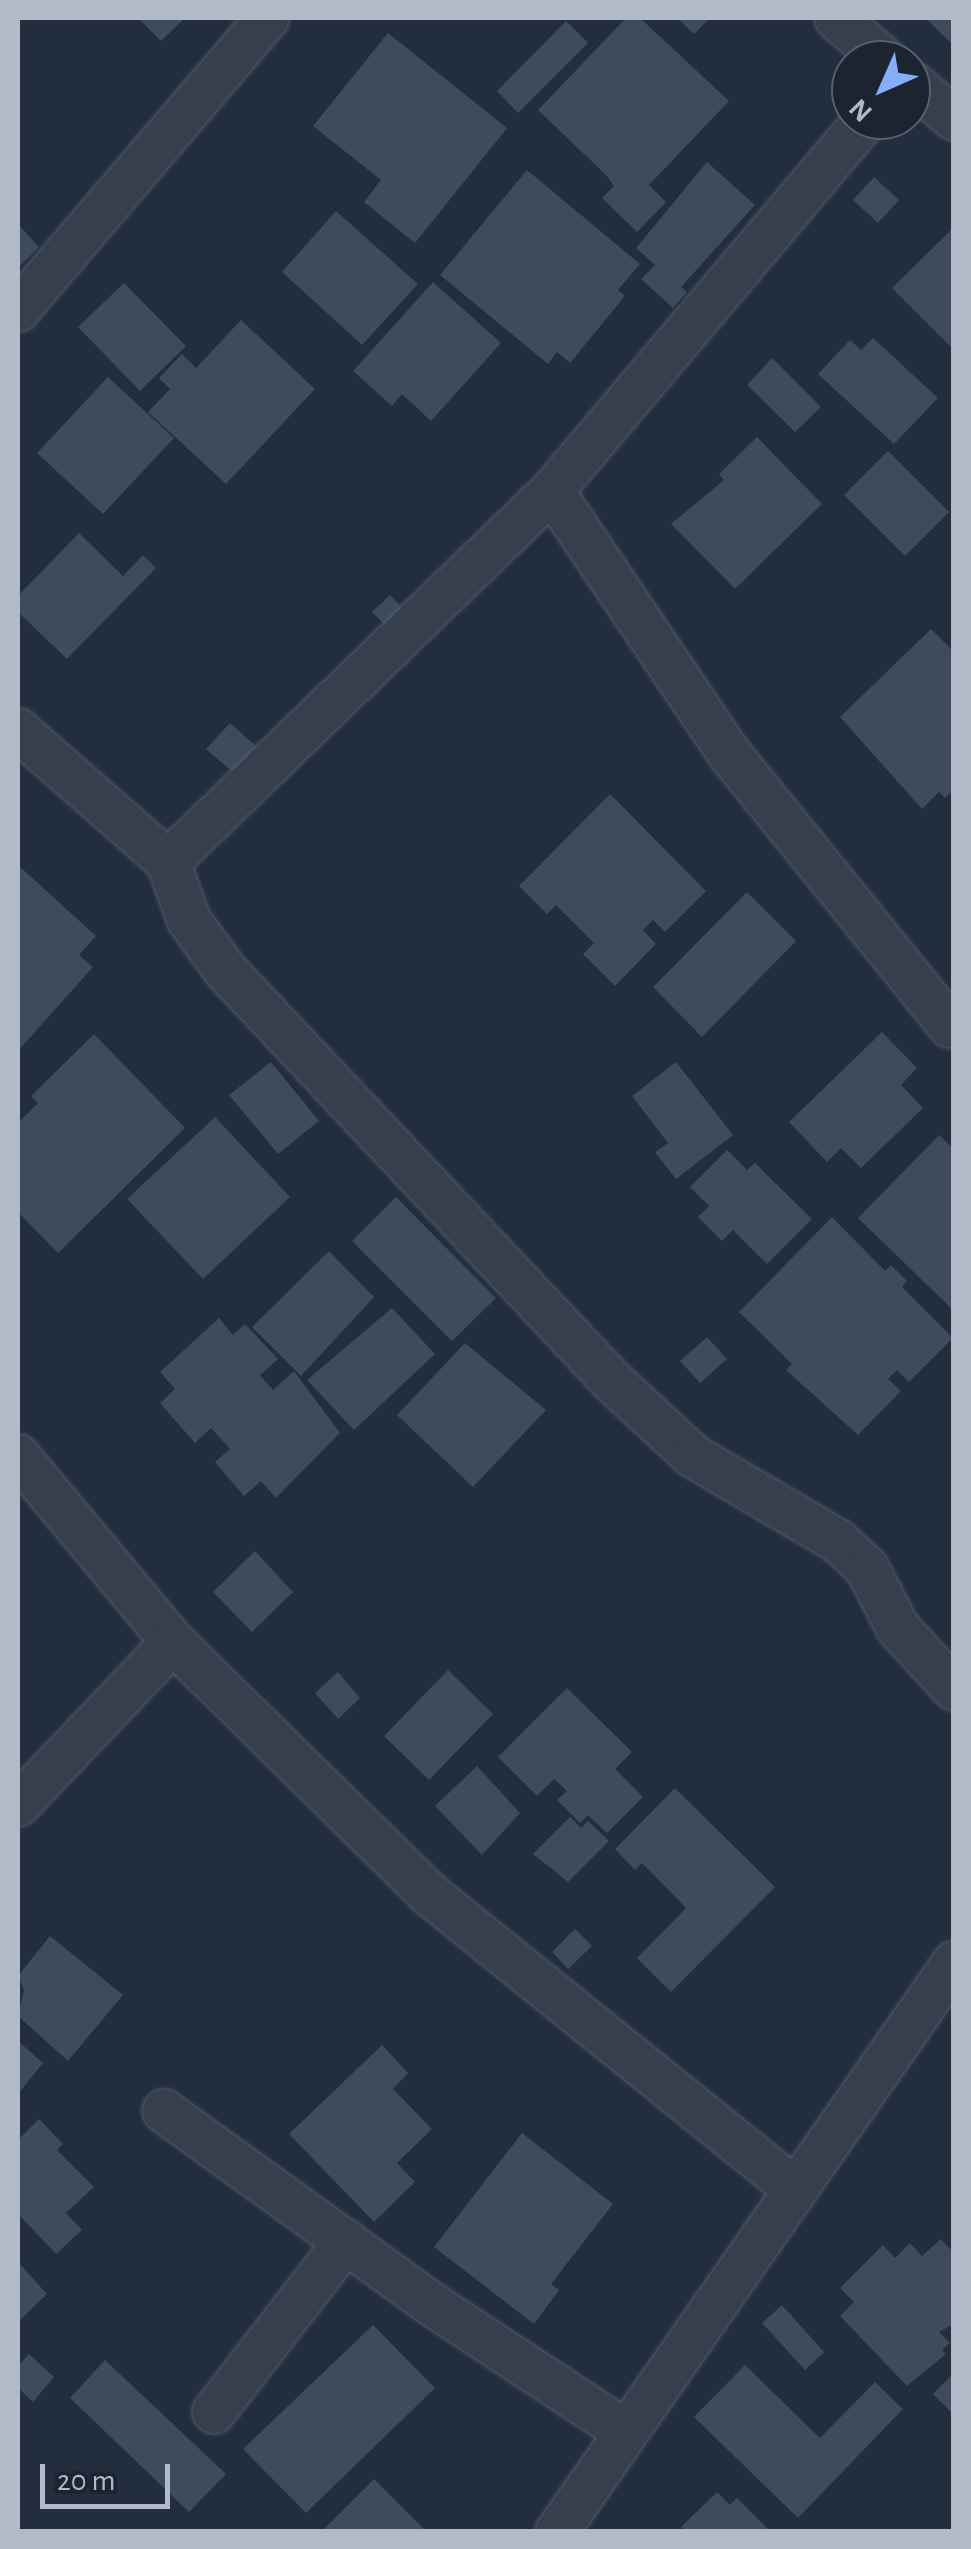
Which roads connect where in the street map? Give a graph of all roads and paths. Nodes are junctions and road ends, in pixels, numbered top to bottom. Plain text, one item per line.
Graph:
1 (267, 18) edge
2 (836, 18) edge
3 (862, 40) edge
4 (931, 99) edge
5 (954, 119) edge
6 (849, 140) edge
7 (18, 310) edge
8 (552, 491) junction
9 (18, 730) edge
10 (168, 862) junction
11 (950, 1026) dead end
12 (18, 1456) edge
13 (172, 1642) junction
14 (954, 1690) edge
15 (18, 1804) edge
16 (954, 1964) edge
17 (164, 2111) dead end
18 (794, 2188) junction
19 (346, 2241) junction
20 (214, 2412) dead end
21 (626, 2432) junction
22 (557, 2532) edge

1 - 7 street
2 - 3 street
4 - 5 street
6 - 8 street
8 - 10 street
8 - 11 street
9 - 10 street
10 - 14 street
12 - 13 street
13 - 15 street
13 - 18 street
16 - 18 street
17 - 19 street
18 - 21 street
19 - 20 street
19 - 21 street
21 - 22 street

